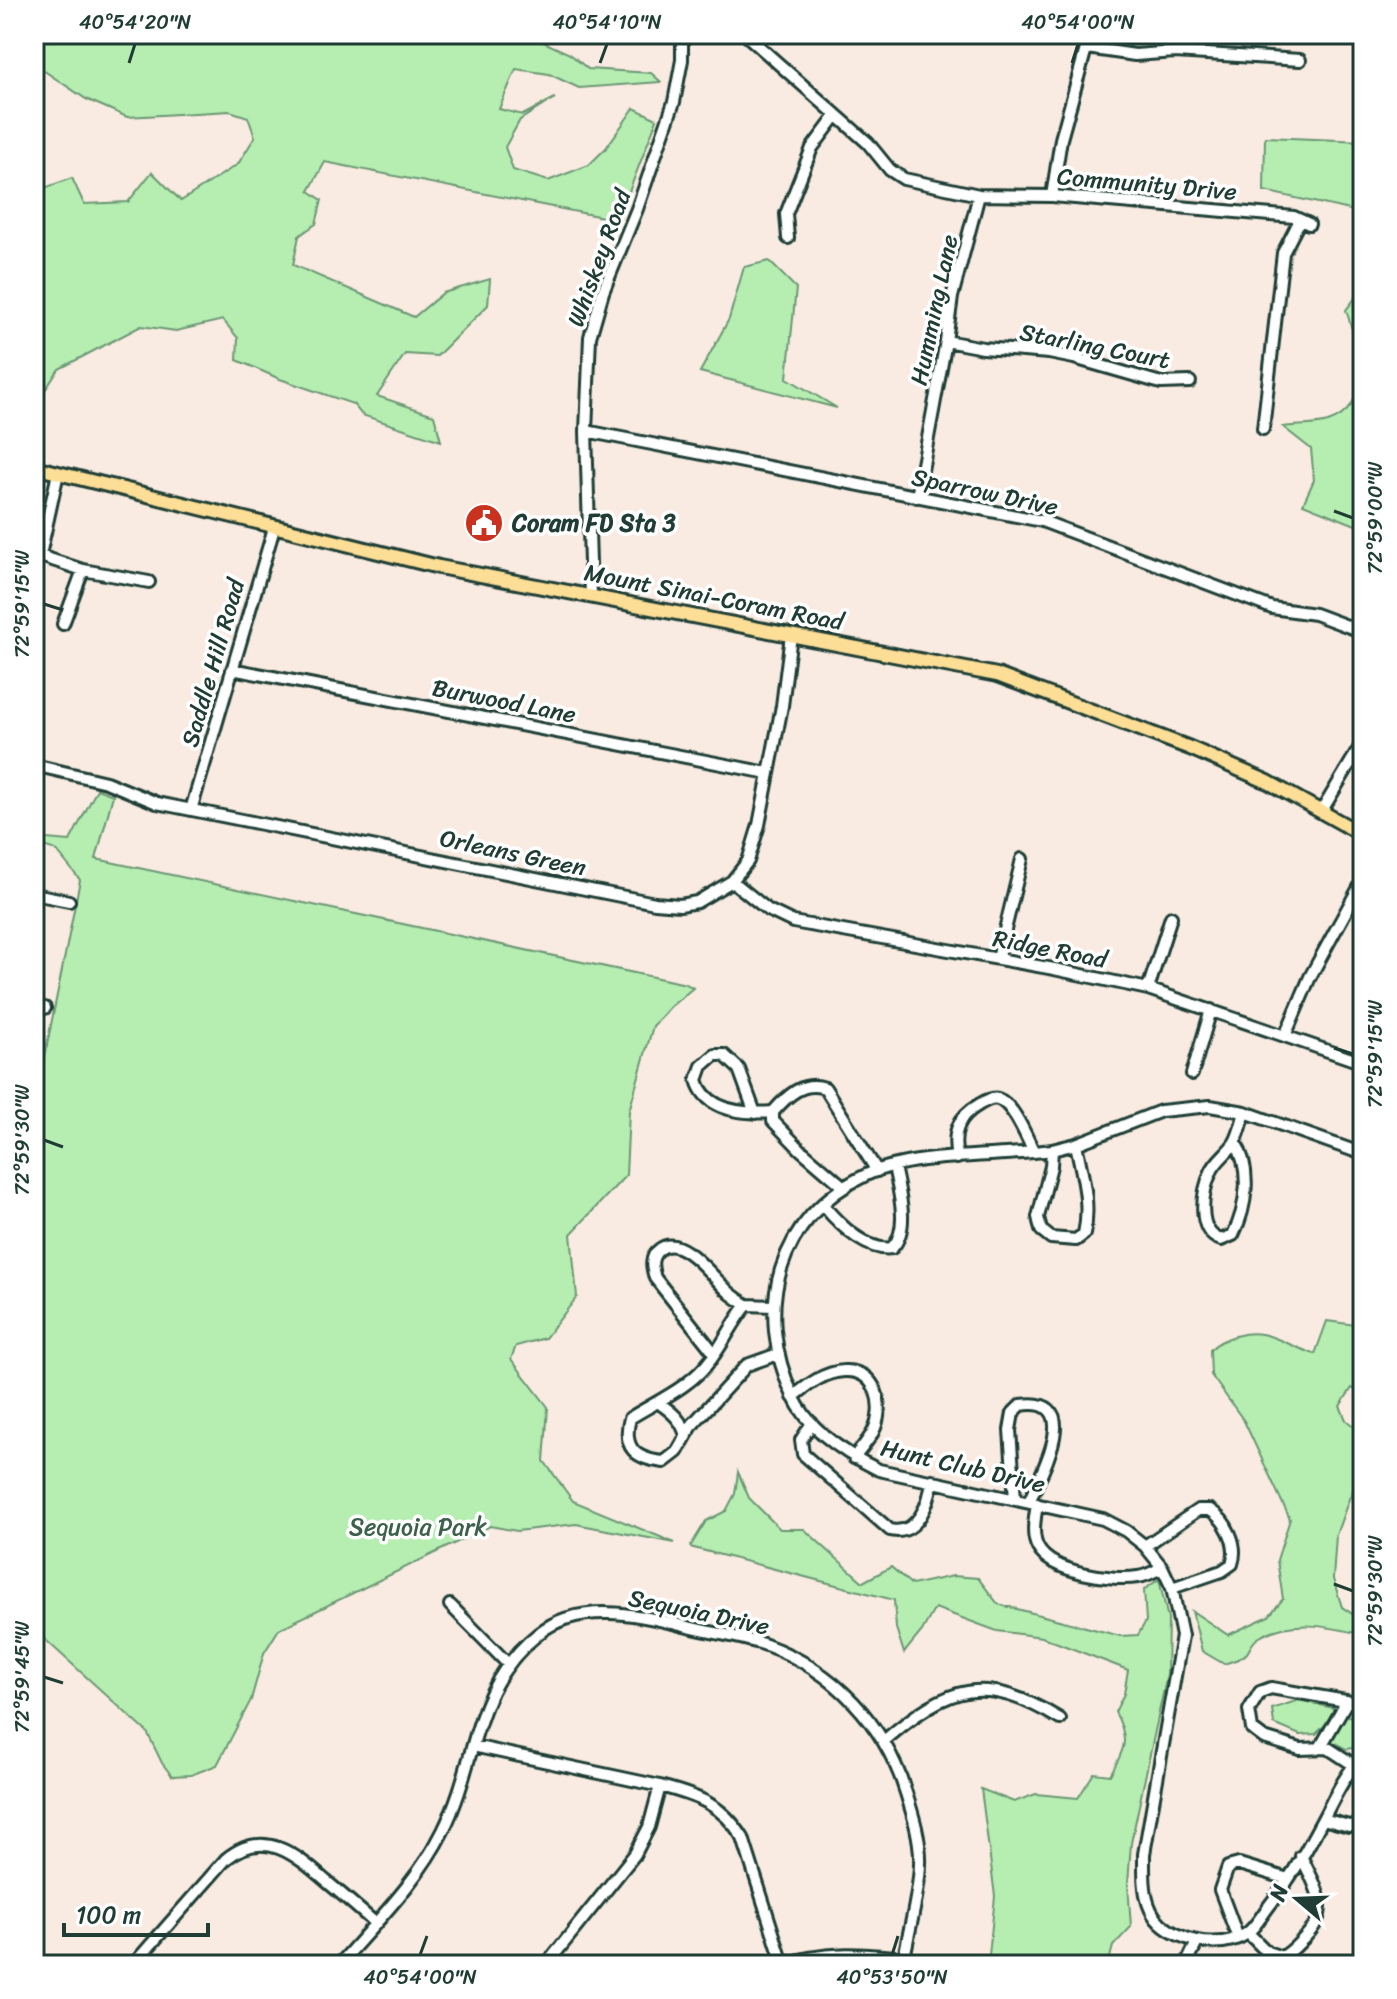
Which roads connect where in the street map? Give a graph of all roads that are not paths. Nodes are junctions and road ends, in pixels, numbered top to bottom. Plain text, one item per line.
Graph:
1 (682, 34) edge
2 (745, 34) edge
3 (1090, 34) edge
4 (1087, 48) junction
5 (1300, 60) dead end
6 (836, 116) junction
7 (979, 195) junction
8 (1052, 196) junction
9 (788, 238) dead end
10 (946, 341) junction
11 (1190, 382) dead end
12 (1263, 429) dead end
13 (586, 431) junction
14 (34, 467) edge
15 (58, 473) junction
16 (917, 497) junction
17 (274, 528) junction
18 (37, 555) edge
19 (83, 570) junction
20 (149, 582) dead end
21 (591, 596) junction
22 (63, 624) dead end
23 (1363, 632) edge
24 (791, 635) junction
25 (232, 669) junction
26 (1363, 742) edge
27 (34, 765) edge
28 (768, 773) junction
29 (191, 810) junction
30 (1321, 812) junction
31 (1363, 835) edge
32 (1022, 859) dead end
33 (1363, 880) edge
34 (732, 881) junction
35 (34, 894) edge
36 (69, 901) dead end
37 (1171, 917) dead end
38 (998, 959) junction
39 (1148, 989) junction
40 (1211, 1010) junction
41 (1285, 1036) junction
42 (1363, 1063) edge
43 (1192, 1074) dead end
44 (773, 1112) junction
45 (1245, 1112) junction
46 (755, 1113) junction
47 (1235, 1142) junction
48 (1076, 1144) junction
49 (1052, 1150) junction
50 (1034, 1152) junction
51 (1363, 1154) edge
52 (957, 1158) junction
53 (894, 1166) junction
54 (877, 1171) junction
55 (844, 1187) junction
56 (823, 1205) junction
57 (747, 1305) junction
58 (773, 1306) junction
59 (715, 1354) junction
60 (778, 1354) junction
61 (793, 1397) junction
62 (659, 1403) junction
63 (812, 1423) junction
64 (686, 1436) junction
65 (854, 1458) junction
66 (932, 1480) junction
67 (1015, 1499) junction
68 (1033, 1503) junction
69 (1145, 1546) junction
70 (1162, 1567) junction
71 (1172, 1588) junction
72 (450, 1605) dead end
73 (508, 1664) junction
74 (1347, 1701) junction
75 (1363, 1704) edge
76 (1060, 1719) dead end
77 (885, 1740) junction
78 (473, 1746) junction
79 (1321, 1746) junction
80 (1363, 1755) edge
81 (1354, 1765) junction
82 (660, 1786) junction
83 (1323, 1819) junction
84 (1363, 1824) edge
85 (1301, 1856) junction
86 (1288, 1879) junction
87 (375, 1923) junction
88 (1243, 1936) junction
89 (1197, 1942) junction
90 (903, 1962) edge
91 (781, 1964) edge
92 (133, 1965) edge
93 (339, 1965) edge
94 (546, 1965) edge
95 (1186, 1965) edge

1 - 13 street, Whiskey Road
2 - 6 street
3 - 4 street
4 - 5 street
4 - 8 street
6 - 7 street
6 - 9 street
7 - 8 street, Community Drive
7 - 10 street, Humming Lane
8 - 12 street, Community Drive
10 - 11 street, Starling Court
10 - 16 street, Humming Lane
13 - 16 street, Sparrow Drive
13 - 21 street, Whiskey Road
14 - 15 main road, Mount Sinai-Coram Road
15 - 17 main road, Mount Sinai-Coram Road
15 - 18 street
16 - 23 street, Sparrow Drive
17 - 21 main road, Mount Sinai-Coram Road
17 - 25 street, Saddle Hill Road
18 - 19 street
19 - 20 street
19 - 22 street
21 - 24 main road, Mount Sinai-Coram Road
24 - 28 street, Orleans Green
24 - 30 main road, Mount Sinai-Coram Road
25 - 28 street, Burwood Lane
25 - 29 street, Saddle Hill Road
26 - 30 street
27 - 29 street, Orleans Green
28 - 34 street, Orleans Green
29 - 34 street, Orleans Green
30 - 31 main road, Mount Sinai-Coram Road
32 - 38 street
33 - 41 street
34 - 38 street, Ridge Road
35 - 36 street
37 - 39 street
38 - 39 street, Ridge Road
39 - 40 street, Ridge Road
40 - 41 street, Ridge Road
40 - 43 street
41 - 42 street, Ridge Road
44 - 46 street
44 - 54 street
44 - 55 street
45 - 47 street
45 - 48 street, Hunt Club Drive
45 - 51 street, Hunt Club Drive
46 - 46 street
47 - 47 street
48 - 49 street, Hunt Club Drive
48 - 49 street
49 - 50 street, Hunt Club Drive
50 - 52 street, Hunt Club Drive
50 - 52 street
52 - 53 street, Hunt Club Drive
53 - 54 street, Hunt Club Drive
53 - 56 street
54 - 55 street, Hunt Club Drive
55 - 56 street, Hunt Club Drive
56 - 58 street, Hunt Club Drive
57 - 58 street
57 - 59 street
57 - 59 street
58 - 60 street, Hunt Club Drive
59 - 62 street
60 - 61 street, Hunt Club Drive
60 - 64 street
61 - 63 street, Hunt Club Drive
61 - 65 street
62 - 64 street
62 - 64 street
63 - 65 street, Hunt Club Drive
63 - 66 street
65 - 66 street, Hunt Club Drive
66 - 67 street, Hunt Club Drive
67 - 68 street, Hunt Club Drive
67 - 68 street
68 - 69 street, Hunt Club Drive
68 - 70 street
69 - 70 street, Hunt Club Drive
69 - 71 street
70 - 71 street, Hunt Club Drive
71 - 89 street, Hunt Club Drive
72 - 73 street
73 - 77 street, Sequoia Drive
73 - 78 street, Sequoia Drive
74 - 75 street
74 - 79 street
74 - 79 street
76 - 77 street
77 - 90 street, Sequoia Drive
78 - 82 street
78 - 87 street, Sequoia Drive
79 - 81 street
80 - 81 street
81 - 83 street
82 - 91 street
82 - 94 street
83 - 84 street
83 - 85 street
85 - 86 street
85 - 88 street
86 - 88 street
86 - 88 street
87 - 92 street
87 - 93 street, Sequoia Drive
88 - 89 street
89 - 95 street
90 - 91 street

